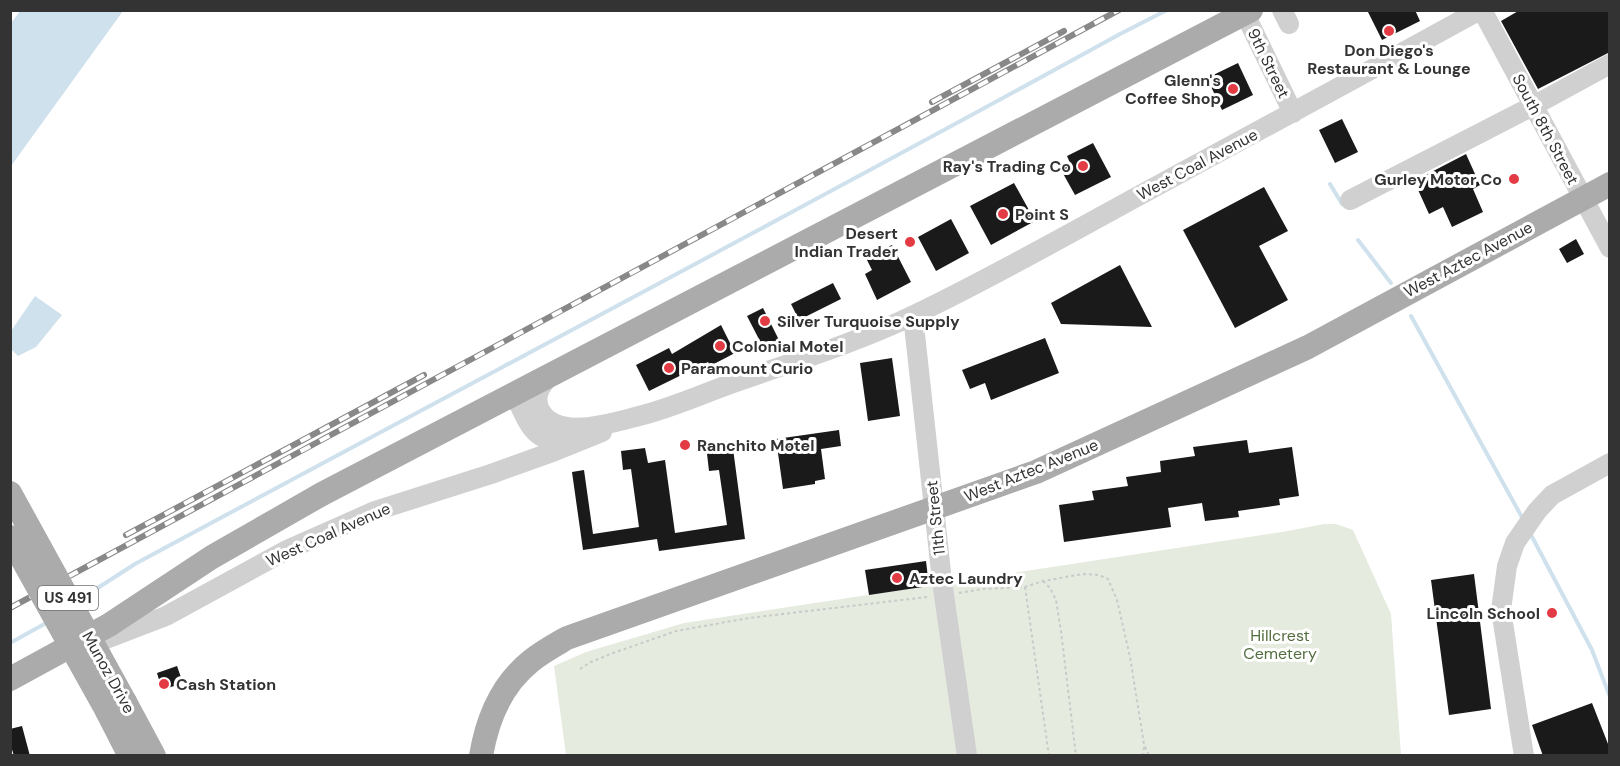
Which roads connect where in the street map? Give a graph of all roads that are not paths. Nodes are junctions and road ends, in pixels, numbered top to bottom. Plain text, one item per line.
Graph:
1 (1481, 10) edge
2 (1248, 12) edge
3 (1610, 64) edge
4 (1533, 106) junction
5 (1293, 113) junction
6 (1610, 184) edge
7 (1583, 198) junction
8 (1350, 200) dead end
9 (1610, 248) edge
10 (913, 316) junction
11 (552, 375) junction
12 (514, 394) junction
13 (640, 416) junction
14 (579, 441) junction
15 (1610, 463) edge
16 (10, 494) edge
17 (934, 509) junction
18 (10, 537) edge
19 (17, 675) edge
20 (116, 707) junction
21 (130, 756) edge
22 (154, 756) edge
23 (481, 756) edge
24 (967, 756) edge
25 (1524, 756) edge

1 - 4 street, South 8th Street
1 - 5 street, West Coal Avenue
2 - 5 street, 9th Street
2 - 11 main road
3 - 4 street
4 - 7 street, South 8th Street
4 - 8 street
5 - 10 street, West Coal Avenue
6 - 7 main road, West Aztec Avenue
7 - 9 street, South 8th Street
7 - 17 main road, West Aztec Avenue
10 - 13 street, West Coal Avenue
10 - 17 street, 11th Street
11 - 12 main road
11 - 13 street
12 - 14 street
12 - 19 main road
13 - 14 street, West Coal Avenue
14 - 19 street, West Coal Avenue
15 - 25 street
16 - 20 main road, Munoz Drive / US 491, bridge
17 - 23 main road, West Aztec Avenue
17 - 24 street, 11th Street
18 - 20 main road, Munoz Drive / US 491, bridge
20 - 21 main road, Munoz Drive / US 491
20 - 22 main road, Munoz Drive / US 491

